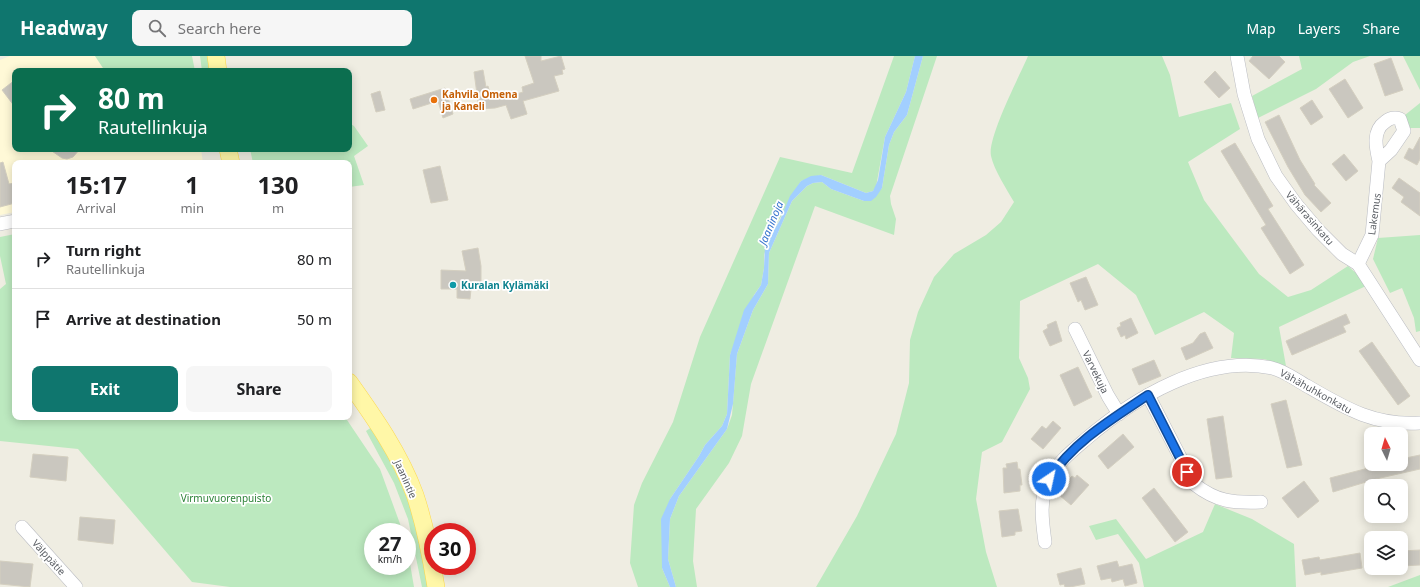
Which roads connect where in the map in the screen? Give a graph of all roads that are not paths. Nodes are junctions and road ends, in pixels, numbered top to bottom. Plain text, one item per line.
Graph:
1 (216, 56) edge
2 (1237, 56) edge
3 (218, 68) edge
4 (1379, 161) dead end
5 (12, 222) edge
6 (0, 224) edge
7 (1358, 264) junction
8 (1076, 329) dead end
9 (1420, 360) edge
10 (352, 386) edge
11 (1148, 395) junction
12 (1119, 414) junction
13 (1420, 423) edge
14 (1261, 502) dead end
15 (22, 527) dead end
16 (1045, 542) dead end
17 (76, 587) edge
18 (436, 587) edge

1 - 3 main road
2 - 7 street, Vähärasinkatu
4 - 7 street, Lakemus
5 - 6 street
7 - 9 street, Vähärasinkatu
8 - 12 street, Varvekuja
10 - 18 main road, Jaanintie
11 - 12 street, Vähähuhkonkatu
11 - 13 street, Vähähuhkonkatu
11 - 14 street
12 - 16 street, Vähähuhkonkatu
15 - 17 street, Välppätie

